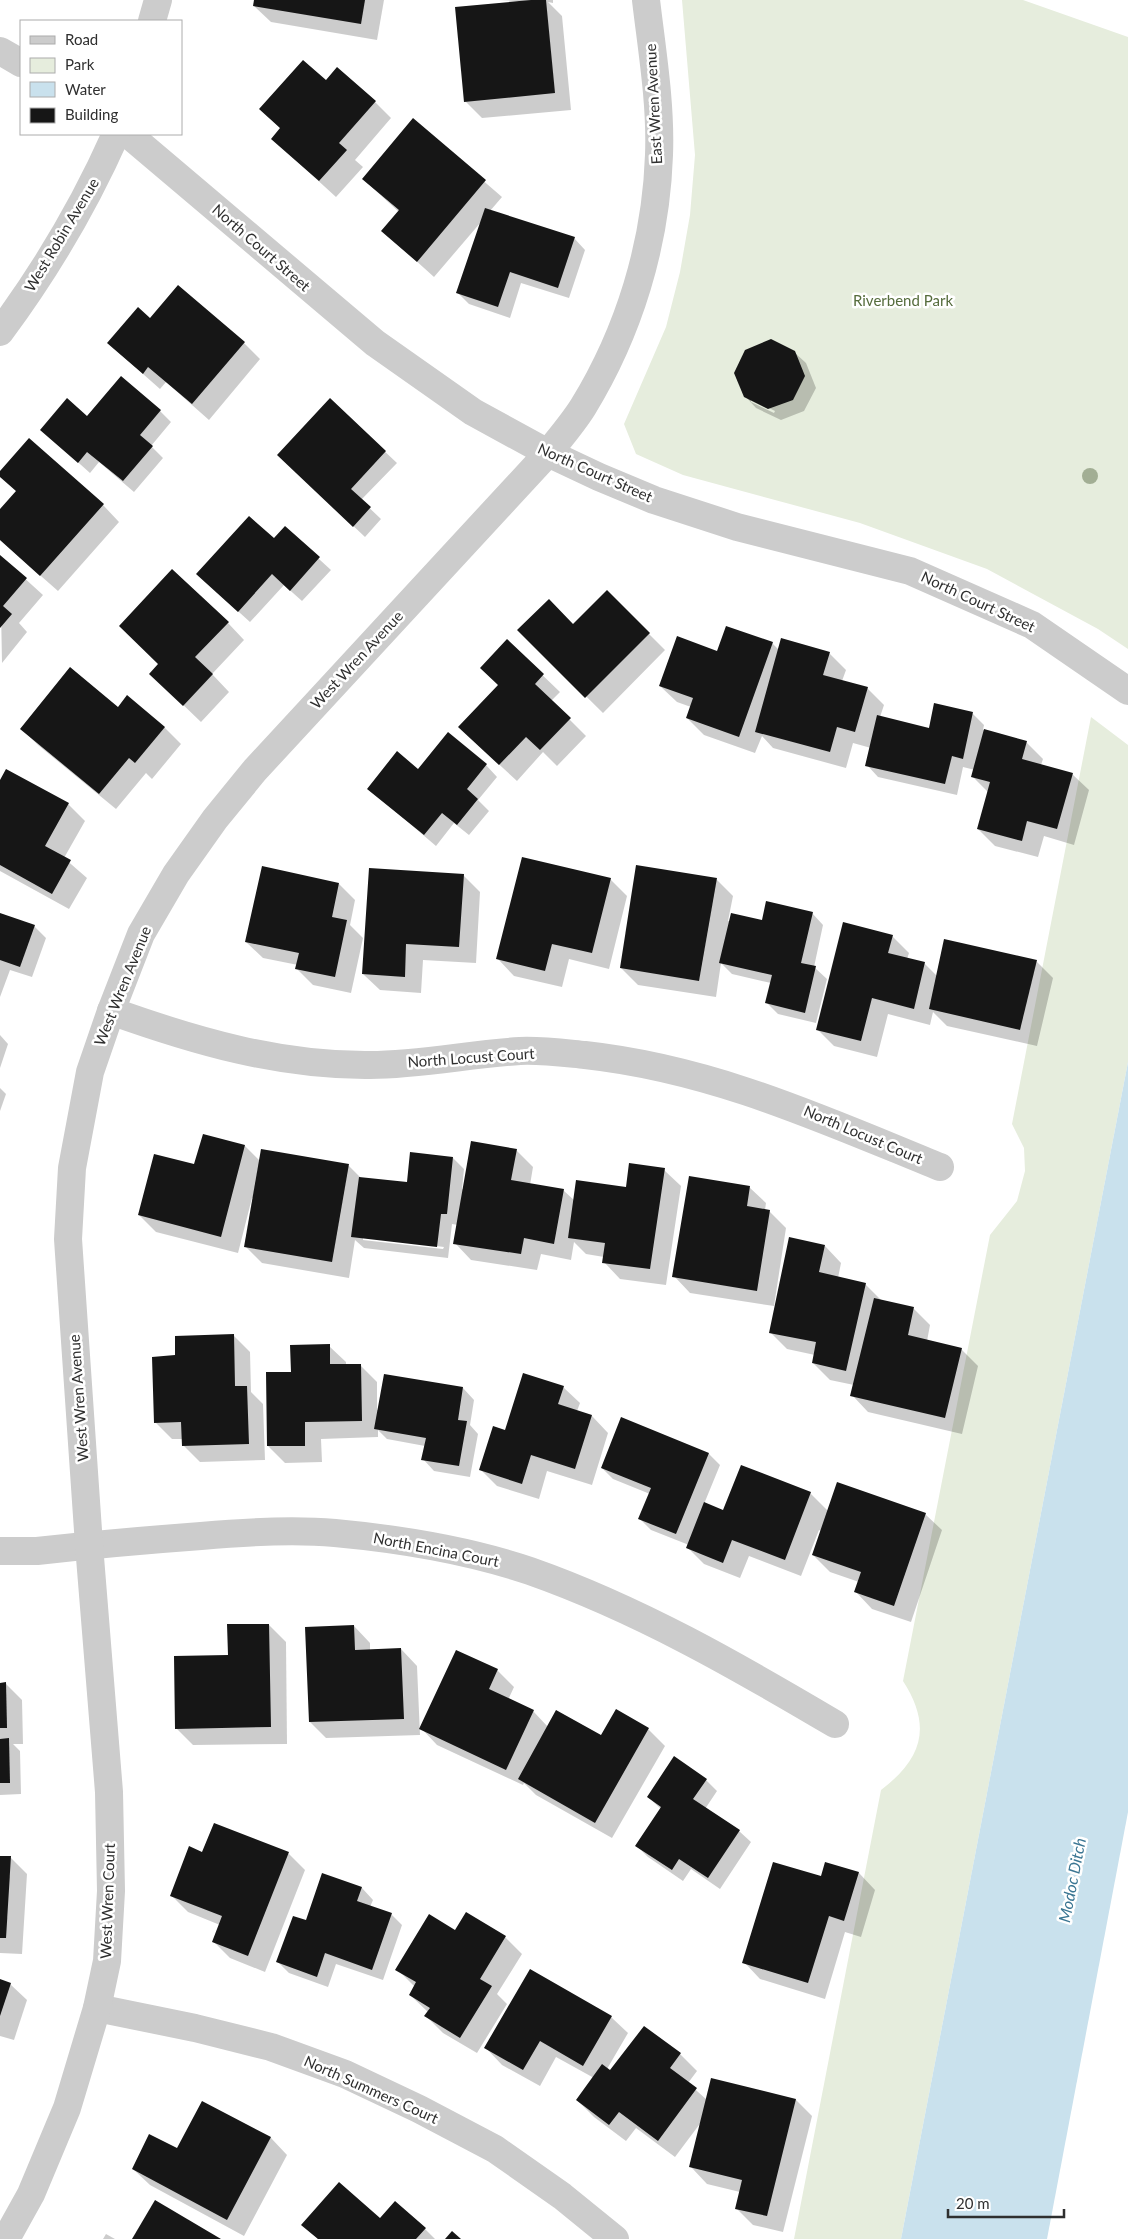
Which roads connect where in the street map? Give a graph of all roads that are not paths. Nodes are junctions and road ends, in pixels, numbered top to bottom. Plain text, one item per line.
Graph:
1 (158, 0) edge
2 (646, 0) edge
3 (152, 20) edge
4 (0, 51) edge
5 (20, 62) edge
6 (116, 135) edge
7 (129, 135) edge
8 (0, 332) edge
9 (548, 453) junction
10 (1128, 691) edge
11 (111, 1011) junction
12 (940, 1167) dead end
13 (89, 1545) junction
14 (0, 1551) edge
15 (835, 1724) dead end
16 (97, 2008) junction
17 (6, 2239) edge
18 (615, 2239) edge

1 - 3 street
2 - 9 street, East Wren Avenue
4 - 5 street
6 - 8 street, West Robin Avenue
7 - 9 street, North Court Street
9 - 10 street, North Court Street
9 - 11 street, West Wren Avenue
11 - 12 street, North Locust Court
11 - 13 street, West Wren Avenue
13 - 14 street, North Encina Court
13 - 15 street, North Encina Court
13 - 16 street, West Wren Court
16 - 17 street, West Wren Court
16 - 18 street, North Summers Court

